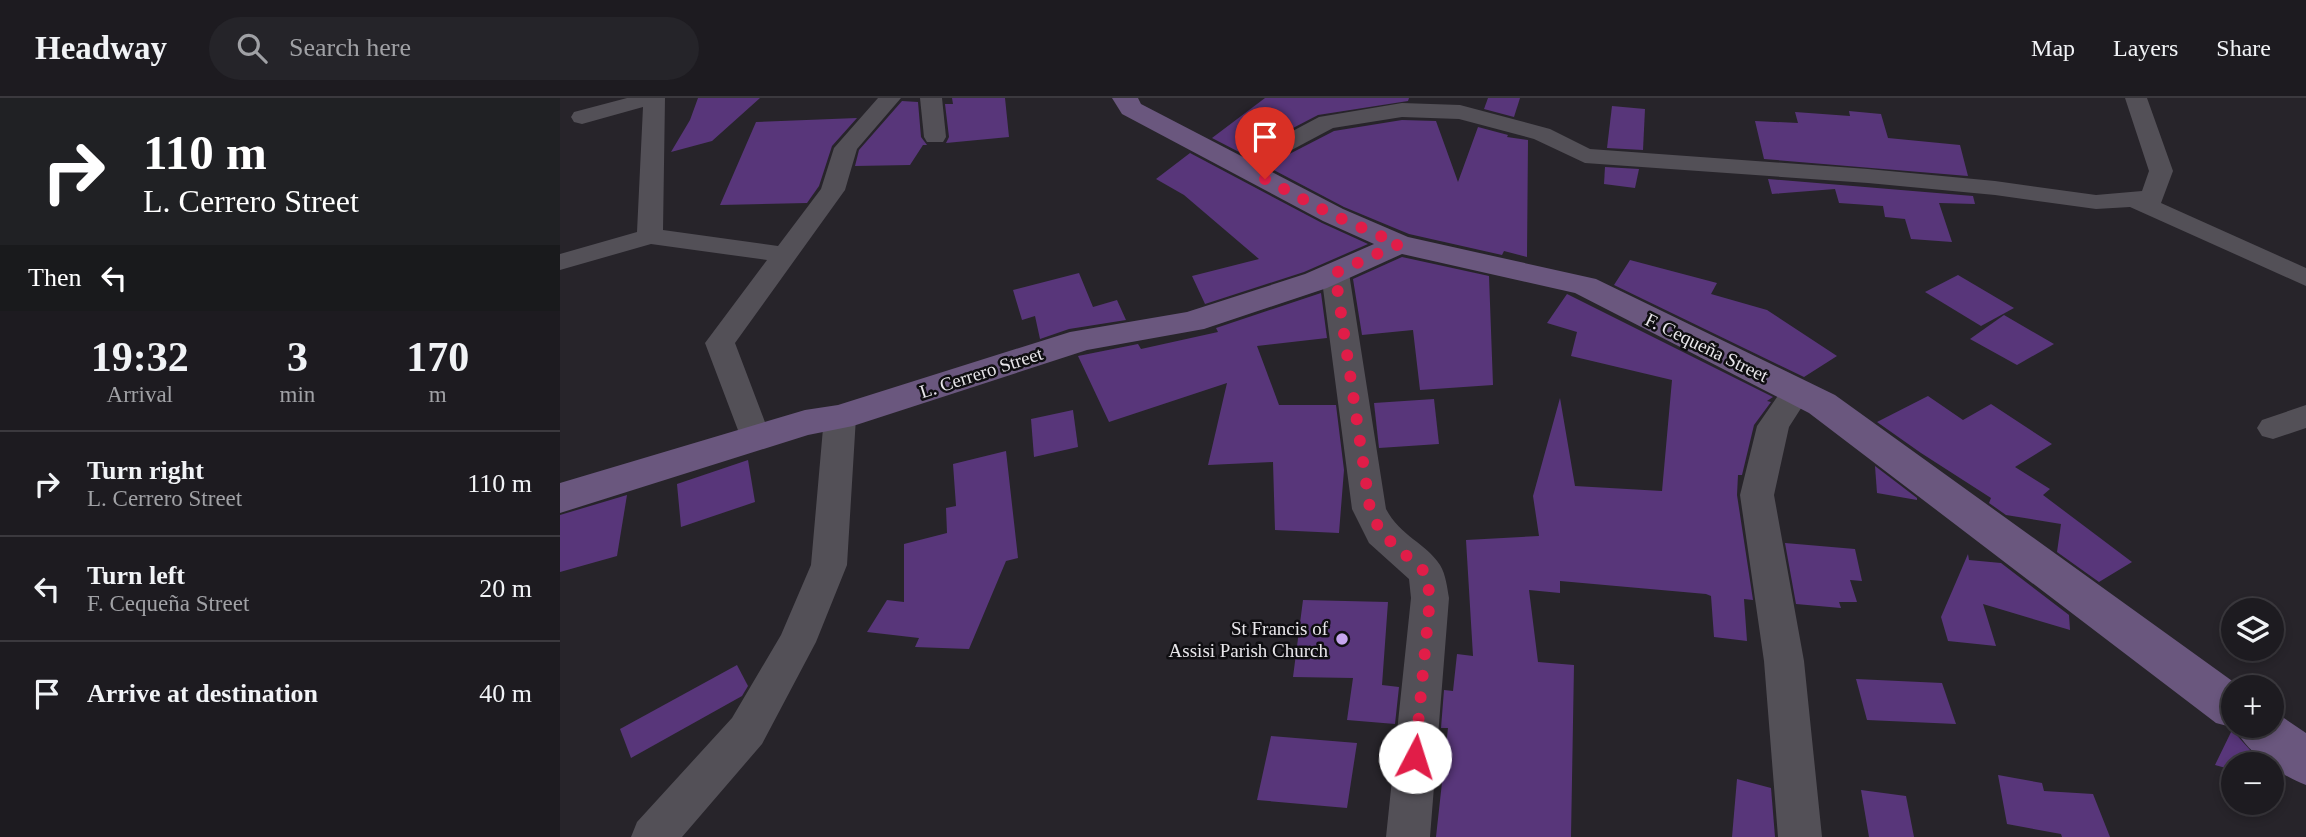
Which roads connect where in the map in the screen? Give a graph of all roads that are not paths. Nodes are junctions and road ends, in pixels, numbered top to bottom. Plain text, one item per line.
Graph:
1 (652, 98) edge
2 (890, 98) edge
3 (931, 98) edge
4 (1125, 98) edge
5 (2136, 98) edge
6 (1415, 104) edge
7 (582, 117) dead end
8 (935, 137) dead end
9 (1242, 167) junction
10 (2133, 199) junction
11 (650, 236) junction
12 (1399, 244) junction
13 (785, 255) junction
14 (560, 262) edge
15 (1335, 273) junction
16 (2306, 278) edge
17 (1797, 391) junction
18 (2306, 416) edge
19 (839, 418) junction
20 (2273, 428) dead end
21 (755, 438) junction
22 (560, 498) edge
23 (2221, 699) edge
24 (2274, 738) edge
25 (2306, 762) edge
26 (653, 837) edge
27 (1408, 837) edge
28 (1800, 837) edge

1 - 7 street
1 - 11 street
2 - 13 street
3 - 8 street
4 - 9 street, F. Cequeña Street
5 - 10 street
6 - 9 street
6 - 10 street
9 - 12 street, F. Cequeña Street
10 - 16 street
11 - 13 street
11 - 14 street
12 - 15 street, L. Cerrero Street
12 - 17 street, F. Cequeña Street
13 - 21 street
15 - 19 street, L. Cerrero Street
15 - 27 street
17 - 23 street, F. Cequeña Street
17 - 28 street
18 - 20 street
19 - 21 street, L. Cerrero Street
19 - 26 street
21 - 22 street, L. Cerrero Street
24 - 25 street

